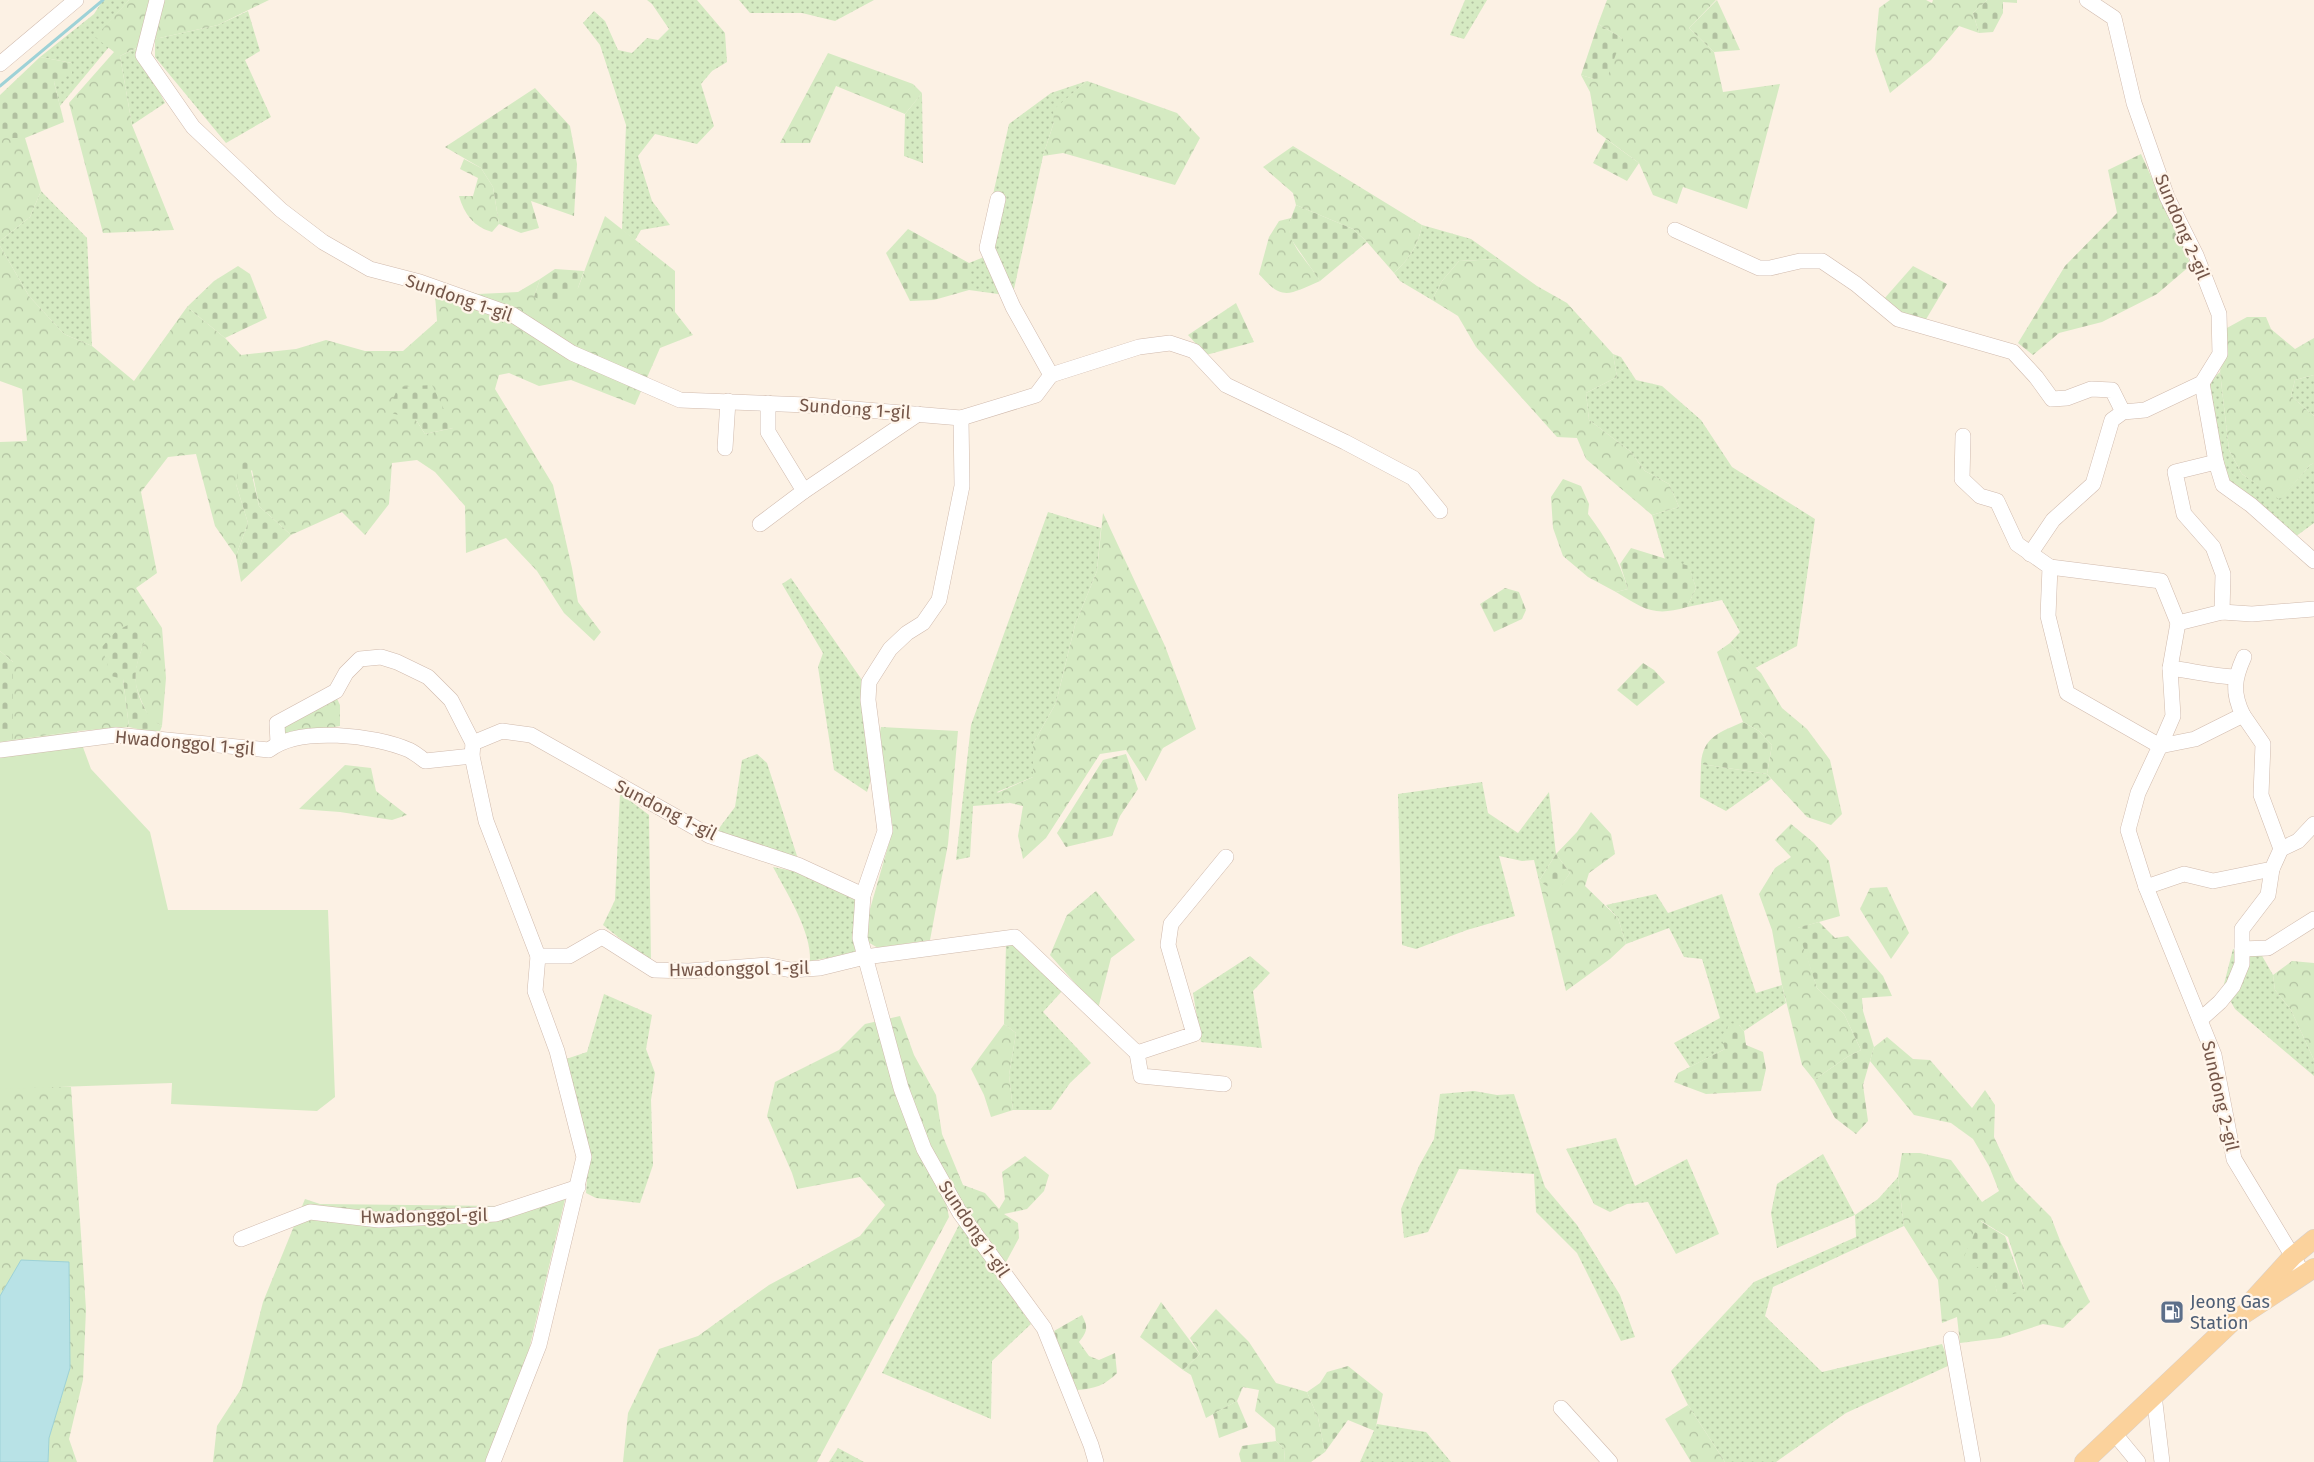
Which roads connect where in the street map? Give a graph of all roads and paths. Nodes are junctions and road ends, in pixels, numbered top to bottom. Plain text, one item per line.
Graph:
1 (76, 0) edge
2 (157, 0) edge
3 (2087, 0) edge
4 (0, 64) edge
5 (998, 199) dead end
6 (1675, 230) dead end
7 (1052, 375) junction
8 (2202, 383) junction
9 (728, 402) junction
10 (768, 403) junction
11 (2123, 412) junction
12 (918, 414) junction
13 (961, 418) junction
14 (1963, 436) dead end
15 (725, 448) dead end
16 (2216, 462) junction
17 (804, 491) junction
18 (1440, 511) dead end
19 (760, 524) dead end
20 (2030, 554) junction
21 (2314, 561) edge
22 (2050, 567) junction
23 (2314, 609) edge
24 (2222, 612) junction
25 (2178, 623) junction
26 (2244, 657) dead end
27 (2170, 668) junction
28 (2235, 677) junction
29 (2243, 715) junction
30 (278, 743) junction
31 (2160, 746) junction
32 (0, 750) edge
33 (472, 750) junction
34 (2314, 824) edge
35 (2281, 849) junction
36 (1226, 857) dead end
37 (2272, 869) junction
38 (2146, 888) junction
39 (863, 895) junction
40 (2314, 919) edge
41 (2242, 949) junction
42 (538, 956) junction
43 (865, 957) junction
44 (2201, 1019) junction
45 (1137, 1053) junction
46 (1224, 1084) dead end
47 (578, 1187) junction
48 (241, 1239) dead end
49 (2314, 1240) edge
50 (2292, 1257) junction
51 (2309, 1272) edge
52 (2232, 1322) junction
53 (1951, 1339) dead end
54 (2154, 1395) junction
55 (1562, 1408) dead end
56 (2114, 1433) junction
57 (493, 1462) edge
58 (1096, 1462) edge
59 (1610, 1462) edge
60 (1973, 1462) edge
61 (2084, 1462) edge
62 (2138, 1462) edge
63 (2162, 1462) edge

1 - 4 street
2 - 9 street, Sundong 1-gil
3 - 8 street, Sundong 2-gil
5 - 7 street
6 - 11 street
7 - 13 street, Sundong 1-gil
7 - 18 street
8 - 11 street
8 - 16 street
9 - 10 street, Sundong 1-gil
9 - 15 street
10 - 12 street, Sundong 1-gil
10 - 17 street
11 - 20 street
12 - 13 street, Sundong 1-gil
12 - 17 street
13 - 39 street, Sundong 1-gil
14 - 20 street
16 - 21 street
16 - 24 street
17 - 19 street
20 - 22 street
22 - 25 street
22 - 31 street
23 - 24 street
24 - 25 street
25 - 27 street, Sundong 2-gil
26 - 28 street
27 - 28 street
27 - 31 street, Sundong 2-gil
28 - 29 street
29 - 31 street
29 - 35 street
30 - 32 street, Hwadonggol 1-gil
30 - 33 street, Hwadonggol 1-gil
30 - 33 street, Hwadonggol 1-gil
31 - 38 street, Sundong 2-gil
33 - 39 street, Sundong 1-gil
33 - 42 street, Hwadonggol 1-gil
34 - 35 street
35 - 37 street, Sundong 2-gil
36 - 45 street
37 - 38 street
37 - 41 street, Sundong 2-gil
38 - 44 street, Sundong 2-gil
39 - 43 street, Sundong 1-gil
40 - 41 street
41 - 44 street, Sundong 2-gil
42 - 43 street, Hwadonggol 1-gil
42 - 47 street
43 - 45 street
43 - 58 street, Sundong 1-gil
44 - 50 street, Sundong 2-gil
45 - 46 street
47 - 48 street, Hwadonggol-gil
47 - 57 street
49 - 50 main road
50 - 51 street, Sundong 2-gil
50 - 52 main road
51 - 52 main road
52 - 54 main road
53 - 60 street
54 - 56 main road
54 - 63 street
55 - 59 street
56 - 61 main road
56 - 62 street

